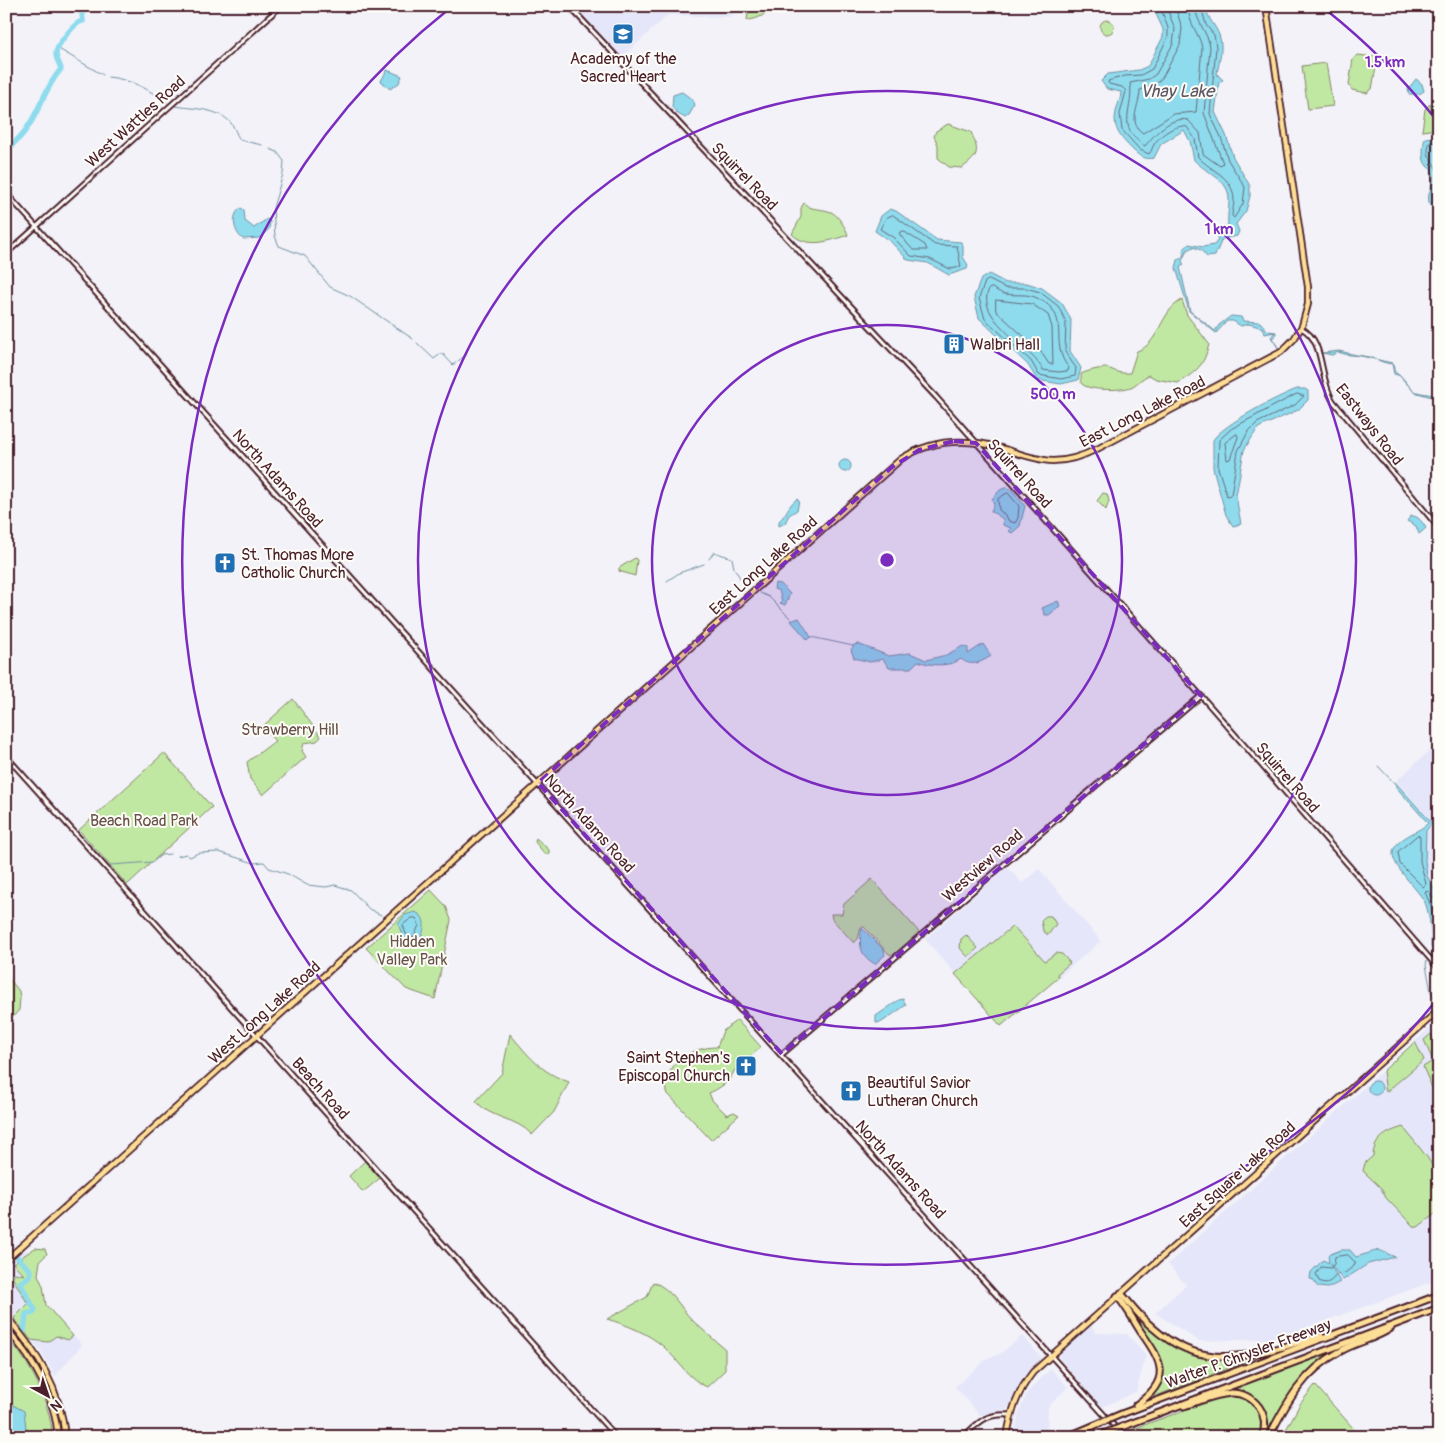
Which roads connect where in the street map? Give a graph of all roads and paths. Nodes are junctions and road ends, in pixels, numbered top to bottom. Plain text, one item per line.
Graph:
1 (281, 6) edge
2 (569, 6) edge
3 (1266, 6) edge
4 (6, 193) edge
5 (37, 227) junction
6 (6, 254) edge
7 (1301, 328) junction
8 (976, 443) junction
9 (1439, 528) edge
10 (1201, 696) junction
11 (6, 756) edge
12 (538, 783) junction
13 (1439, 969) edge
14 (1439, 1010) edge
15 (257, 1036) junction
16 (782, 1054) junction
17 (6, 1260) edge
18 (1119, 1295) junction
19 (1439, 1295) edge
20 (1439, 1308) edge
21 (6, 1316) edge
22 (1367, 1322) junction
23 (1395, 1324) junction
24 (8, 1327) edge
25 (18, 1330) junction
26 (1051, 1356) junction
27 (1130, 1410) junction
28 (1158, 1413) junction
29 (1011, 1415) junction
30 (58, 1437) edge
31 (65, 1437) edge
32 (616, 1437) edge
33 (963, 1437) edge
34 (1007, 1437) edge
35 (1067, 1437) edge
36 (1097, 1437) edge
37 (1124, 1437) edge
38 (1262, 1437) edge
39 (1269, 1437) edge

1 - 5 street, West Wattles Road
2 - 8 street, Squirrel Road
3 - 7 main road, East Long Lake Road
4 - 5 street, North Adams Road
5 - 6 street, West Wattles Road
5 - 12 street, North Adams Road
7 - 8 main road, East Long Lake Road
7 - 9 street, Eastways Road
8 - 10 street, Squirrel Road
8 - 12 main road, East Long Lake Road
10 - 13 street, Squirrel Road
10 - 16 street, Westview Road
11 - 15 street, Beach Road
12 - 15 main road, West Long Lake Road
12 - 16 street, North Adams Road
14 - 18 main road, East Square Lake Road
15 - 17 main road, West Long Lake Road
15 - 32 street, Beach Road
16 - 26 street, North Adams Road
18 - 22 highway
18 - 26 main road, East Square Lake Road
18 - 27 highway
19 - 22 highway, Walter P. Chrysler Freeway
20 - 23 highway, Walter P. Chrysler Freeway
21 - 24 main road
22 - 27 highway, Walter P. Chrysler Freeway
23 - 28 highway, Walter P. Chrysler Freeway
23 - 39 highway
24 - 25 main road
24 - 25 main road
24 - 30 main road
25 - 31 main road
26 - 29 main road, East Square Lake Road
26 - 37 street, North Adams Road
27 - 35 highway, Walter P. Chrysler Freeway, bridge
28 - 36 highway, Walter P. Chrysler Freeway, bridge
28 - 38 highway
29 - 33 street
29 - 34 main road, East Square Lake Road

